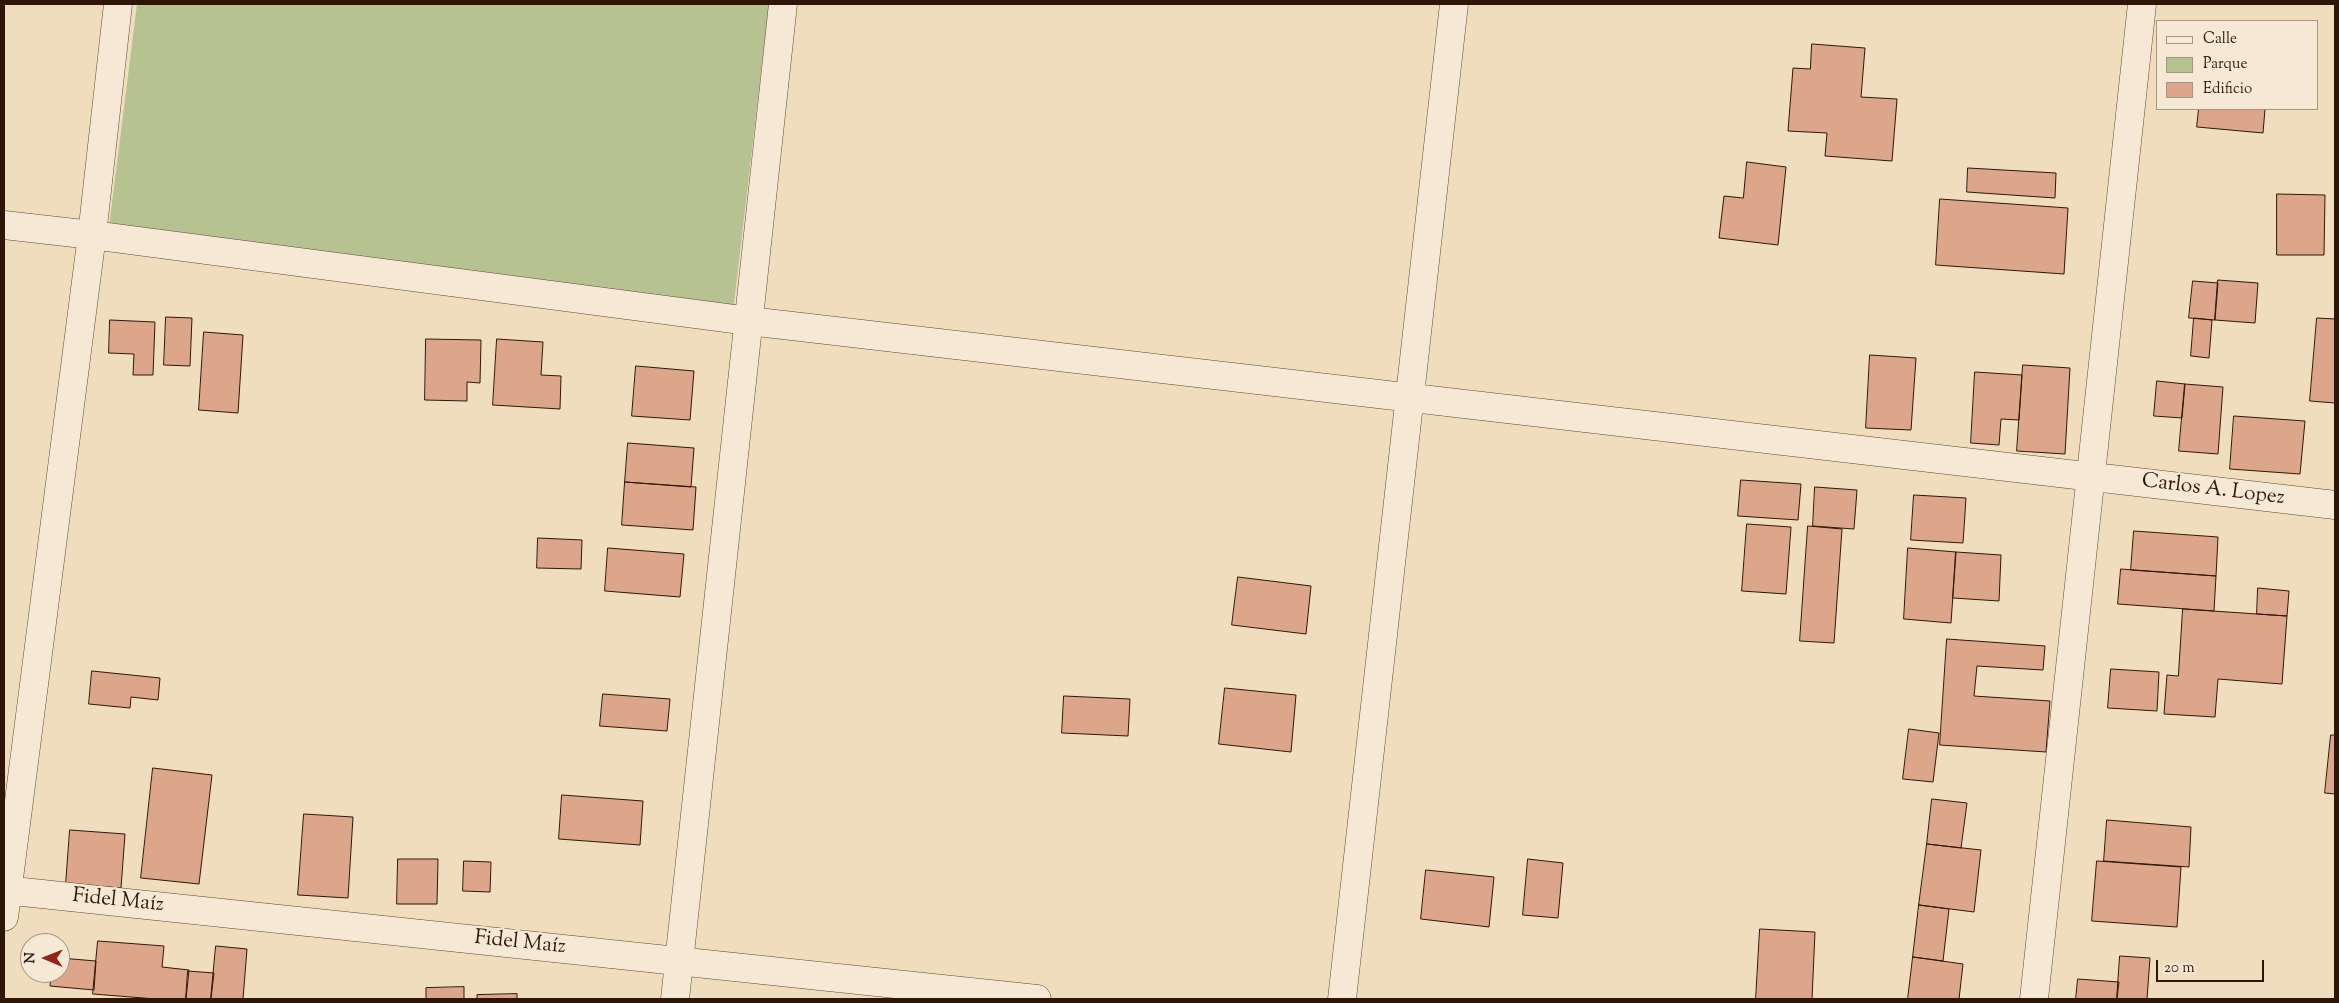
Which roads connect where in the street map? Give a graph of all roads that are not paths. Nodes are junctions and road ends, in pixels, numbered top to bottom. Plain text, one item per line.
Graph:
1 (118, 4) edge
2 (783, 4) edge
3 (1454, 4) edge
4 (2142, 4) edge
5 (4, 225) edge
6 (92, 235) junction
7 (749, 321) junction
8 (1410, 397) junction
9 (2091, 476) junction
10 (2335, 505) edge
11 (5, 890) edge
12 (4, 917) edge
13 (680, 961) junction
14 (675, 999) edge
15 (1037, 999) edge
16 (1342, 999) edge
17 (2034, 999) edge

1 - 6 street
2 - 7 street
3 - 8 street
4 - 9 street
5 - 6 street, Carlos A. Lopez
6 - 7 street, Carlos A. Lopez
6 - 11 street
7 - 8 street, Carlos A. Lopez
7 - 13 street
8 - 9 street, Carlos A. Lopez
8 - 16 street
9 - 10 street, Carlos A. Lopez
9 - 17 street
11 - 12 street
11 - 13 street, Fidel Maíz
13 - 14 street
13 - 15 street, Fidel Maíz

